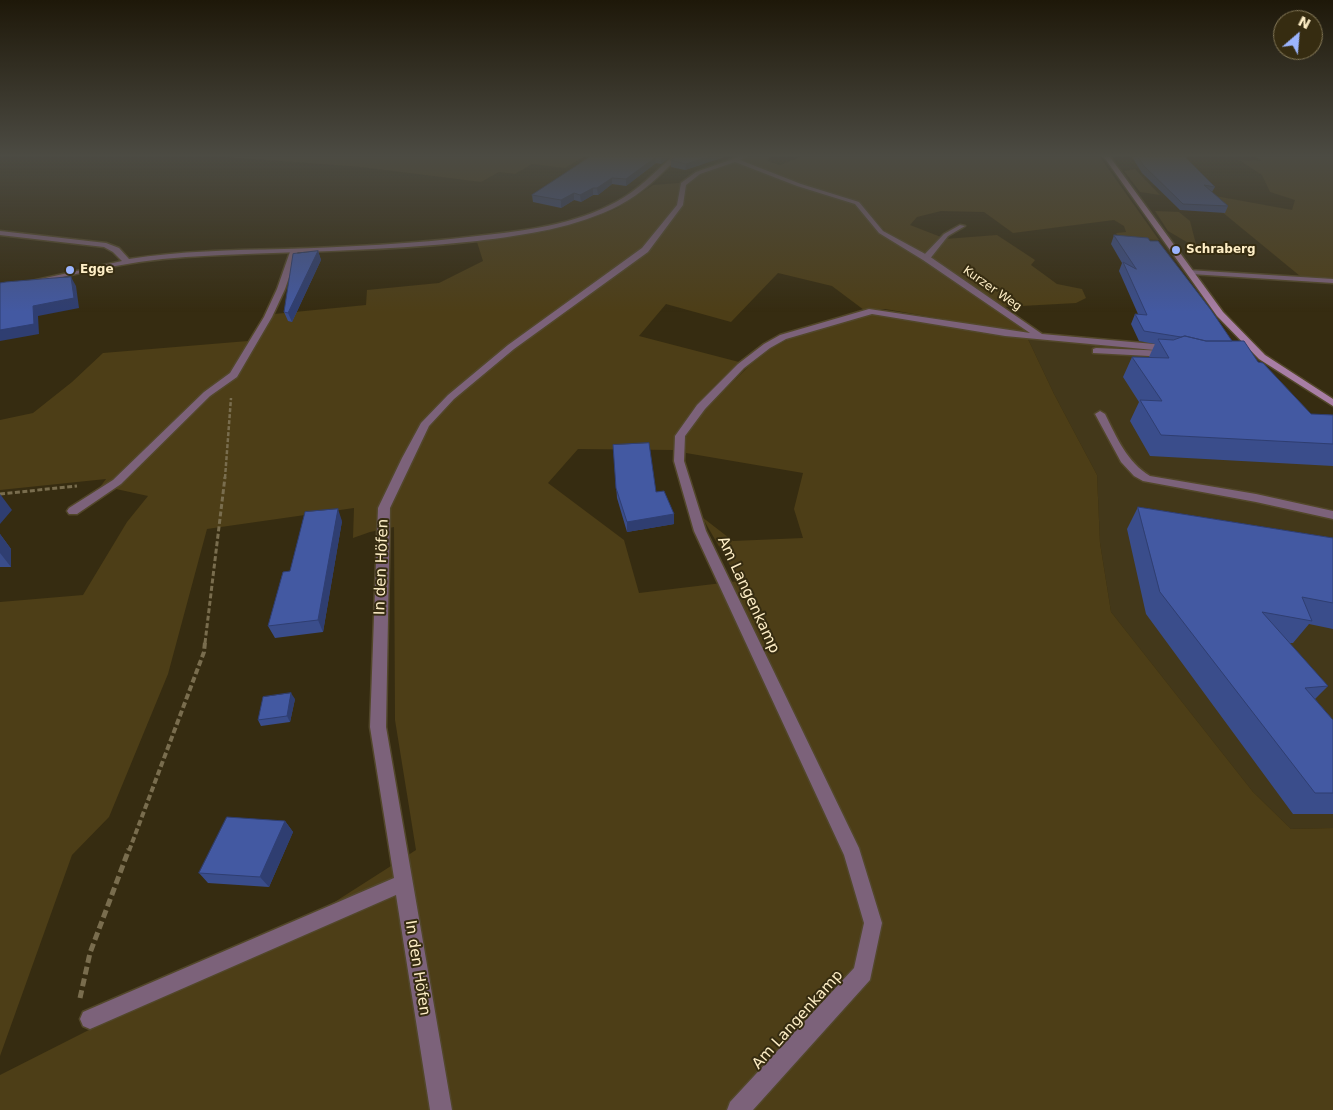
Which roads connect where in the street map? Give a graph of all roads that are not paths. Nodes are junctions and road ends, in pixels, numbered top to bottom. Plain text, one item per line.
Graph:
1 (606, 209) edge
2 (677, 209) edge
3 (861, 209) edge
4 (1146, 209) edge
5 (962, 226) dead end
6 (0, 233) edge
7 (294, 251) junction
8 (926, 258) junction
9 (127, 262) junction
10 (1191, 272) junction
11 (1333, 281) edge
12 (0, 290) edge
13 (1042, 337) junction
14 (1096, 351) dead end
15 (1333, 402) edge
16 (1100, 414) dead end
17 (73, 511) dead end
18 (1333, 516) edge
19 (403, 883) junction
20 (90, 1019) road end
21 (441, 1110) edge
22 (738, 1110) edge

1 - 7 street
2 - 19 street, In den Höfen
3 - 8 street, Kurzer Weg
4 - 10 main road
5 - 8 street
6 - 9 street
7 - 9 street
7 - 17 street
8 - 13 street, Kurzer Weg
9 - 12 street
10 - 11 street
10 - 15 main road
13 - 14 street, Kurzer Weg
13 - 22 street, Am Langenkamp
16 - 18 street
19 - 20 street
19 - 21 street, In den Höfen

